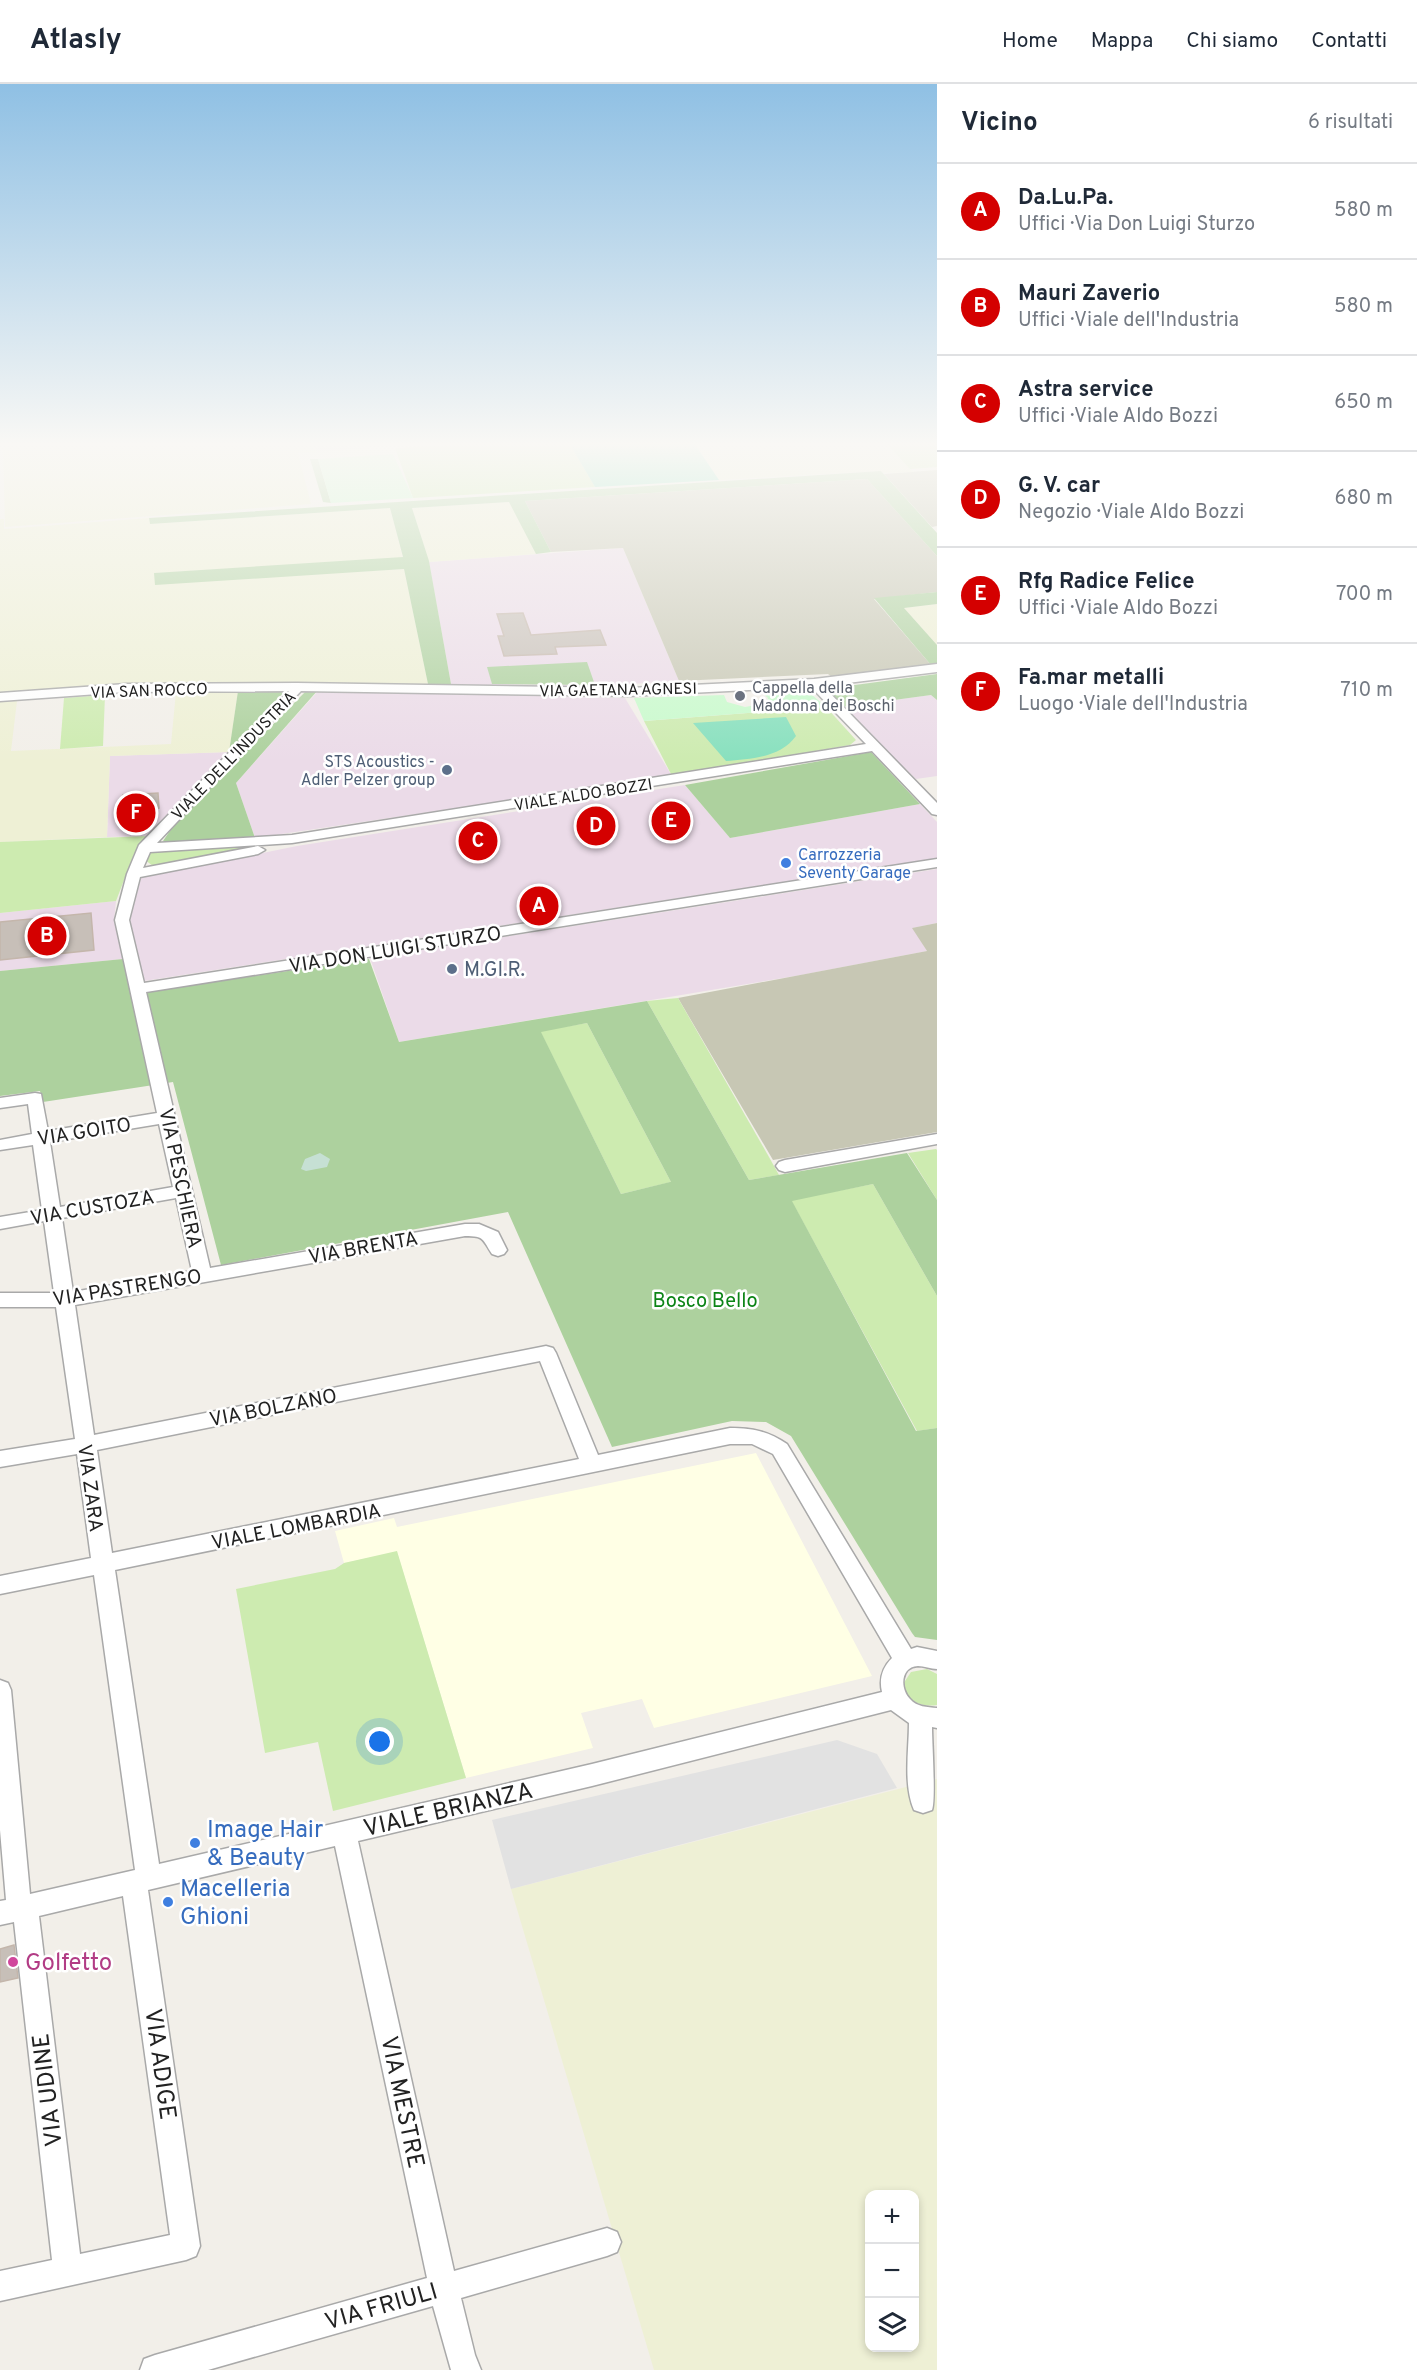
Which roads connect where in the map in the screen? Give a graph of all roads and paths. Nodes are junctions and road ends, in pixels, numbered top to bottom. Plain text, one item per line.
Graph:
1 (937, 668) edge
2 (814, 683) junction
3 (297, 687) junction
4 (0, 697) edge
5 (874, 747) junction
6 (937, 811) edge
7 (292, 839) junction
8 (144, 848) junction
9 (937, 863) edge
10 (134, 874) junction
11 (138, 989) junction
12 (0, 1103) edge
13 (167, 1117) junction
14 (40, 1138) junction
15 (937, 1139) edge
16 (0, 1145) edge
17 (785, 1166) dead end
18 (183, 1191) junction
19 (51, 1214) junction
20 (0, 1223) edge
21 (498, 1250) dead end
22 (209, 1274) junction
23 (0, 1300) edge
24 (63, 1300) junction
25 (85, 1445) junction
26 (0, 1459) edge
27 (591, 1464) junction
28 (102, 1564) junction
29 (0, 1585) edge
30 (905, 1660) junction
31 (937, 1660) edge
32 (0, 1690) edge
33 (895, 1699) junction
34 (929, 1718) edge
35 (923, 1802) dead end
36 (344, 1833) junction
37 (142, 1880) junction
38 (15, 1910) edge
39 (607, 2242) dead end
40 (68, 2272) junction
41 (0, 2286) edge
42 (444, 2289) junction
43 (155, 2370) edge
44 (466, 2370) edge

1 - 2 street, VIA GAETANA AGNESI
2 - 3 street, VIA GAETANA AGNESI
2 - 5 street
3 - 4 street, VIA SAN ROCCO
3 - 8 street, VIALE DELL'INDUSTRIA
5 - 6 street
5 - 7 street, VIALE ALDO BOZZI
7 - 8 street, VIALE ALDO BOZZI
7 - 10 street, VIALE ALDO BOZZI
8 - 10 street, VIALE DELL'INDUSTRIA
9 - 11 street, VIA DON LUIGI STURZO
10 - 11 street, VIALE DELL'INDUSTRIA
11 - 13 street, VIA PESCHIERA
12 - 14 street, VIA ZARA
13 - 14 street, VIA GOITO
13 - 18 street, VIA PESCHIERA
14 - 16 street, VIA GOITO
14 - 19 street, VIA ZARA
15 - 17 street
18 - 19 street, VIA CUSTOZA
18 - 22 street, VIA PESCHIERA
19 - 20 street, VIA CUSTOZA
19 - 24 street, VIA ZARA
21 - 22 street, VIA BRENTA
22 - 24 street, VIA PASTRENGO
23 - 24 street, VIA PASTRENGO
24 - 25 street, VIA ZARA
25 - 26 street, VIA BOLZANO
25 - 27 street, VIA BOLZANO
25 - 28 street, VIA ZARA
27 - 28 street, VIALE LOMBARDIA
27 - 30 street, VIALE LOMBARDIA
28 - 29 street, VIALE LOMBARDIA
28 - 37 street, VIA ZARA
30 - 31 street
30 - 33 street
32 - 38 street, VIA UDINE
33 - 34 street
33 - 36 street, VIALE BRIANZA
34 - 35 street
36 - 37 street, VIALE BRIANZA
36 - 42 street, VIA MESTRE
37 - 38 street, VIALE BRIANZA
37 - 40 street, VIA ADIGE
38 - 40 street, VIA UDINE
39 - 42 street, VIA FRIULI
40 - 41 street
42 - 43 street, VIA FRIULI
42 - 44 street, VIA MESTRE

